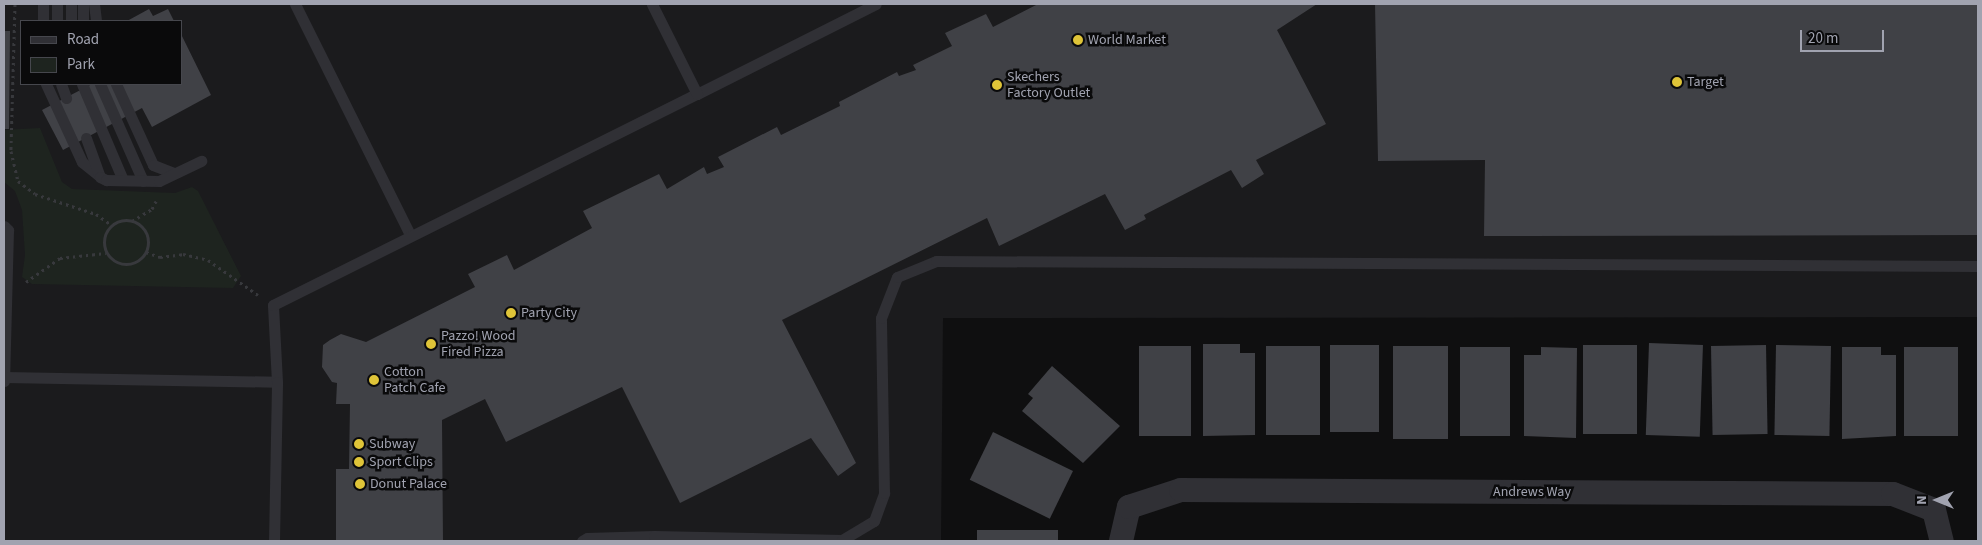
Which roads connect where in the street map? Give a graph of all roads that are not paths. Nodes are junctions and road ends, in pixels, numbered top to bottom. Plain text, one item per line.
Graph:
1 (43, 4) edge
2 (57, 4) edge
3 (71, 4) edge
4 (83, 4) edge
5 (94, 4) edge
6 (295, 4) edge
7 (652, 4) edge
8 (876, 4) edge
9 (43, 20) edge
10 (57, 20) edge
11 (71, 20) edge
12 (83, 20) edge
13 (96, 20) edge
14 (46, 85) edge
15 (61, 85) edge
16 (82, 85) edge
17 (100, 85) edge
18 (116, 85) edge
19 (696, 94) junction
20 (66, 98) dead end
21 (86, 138) dead end
22 (201, 161) dead end
23 (174, 173) junction
24 (100, 177) junction
25 (123, 180) junction
26 (143, 181) junction
27 (4, 226) edge
28 (410, 235) junction
29 (1978, 266) edge
30 (4, 379) edge
31 (277, 382) junction
32 (274, 541) edge
33 (582, 541) edge
34 (1121, 541) edge
35 (1942, 541) edge

1 - 9 lane
2 - 10 lane
3 - 11 lane
4 - 12 lane
5 - 13 lane
6 - 28 lane
7 - 19 lane
8 - 19 lane
14 - 24 lane
15 - 20 lane
16 - 25 lane
17 - 26 lane
18 - 23 lane
19 - 28 lane
21 - 24 lane
22 - 23 lane
23 - 26 lane
24 - 25 lane
25 - 26 lane
27 - 30 lane
28 - 31 lane
29 - 33 lane
30 - 31 lane
31 - 32 lane
34 - 35 street, Andrews Way

